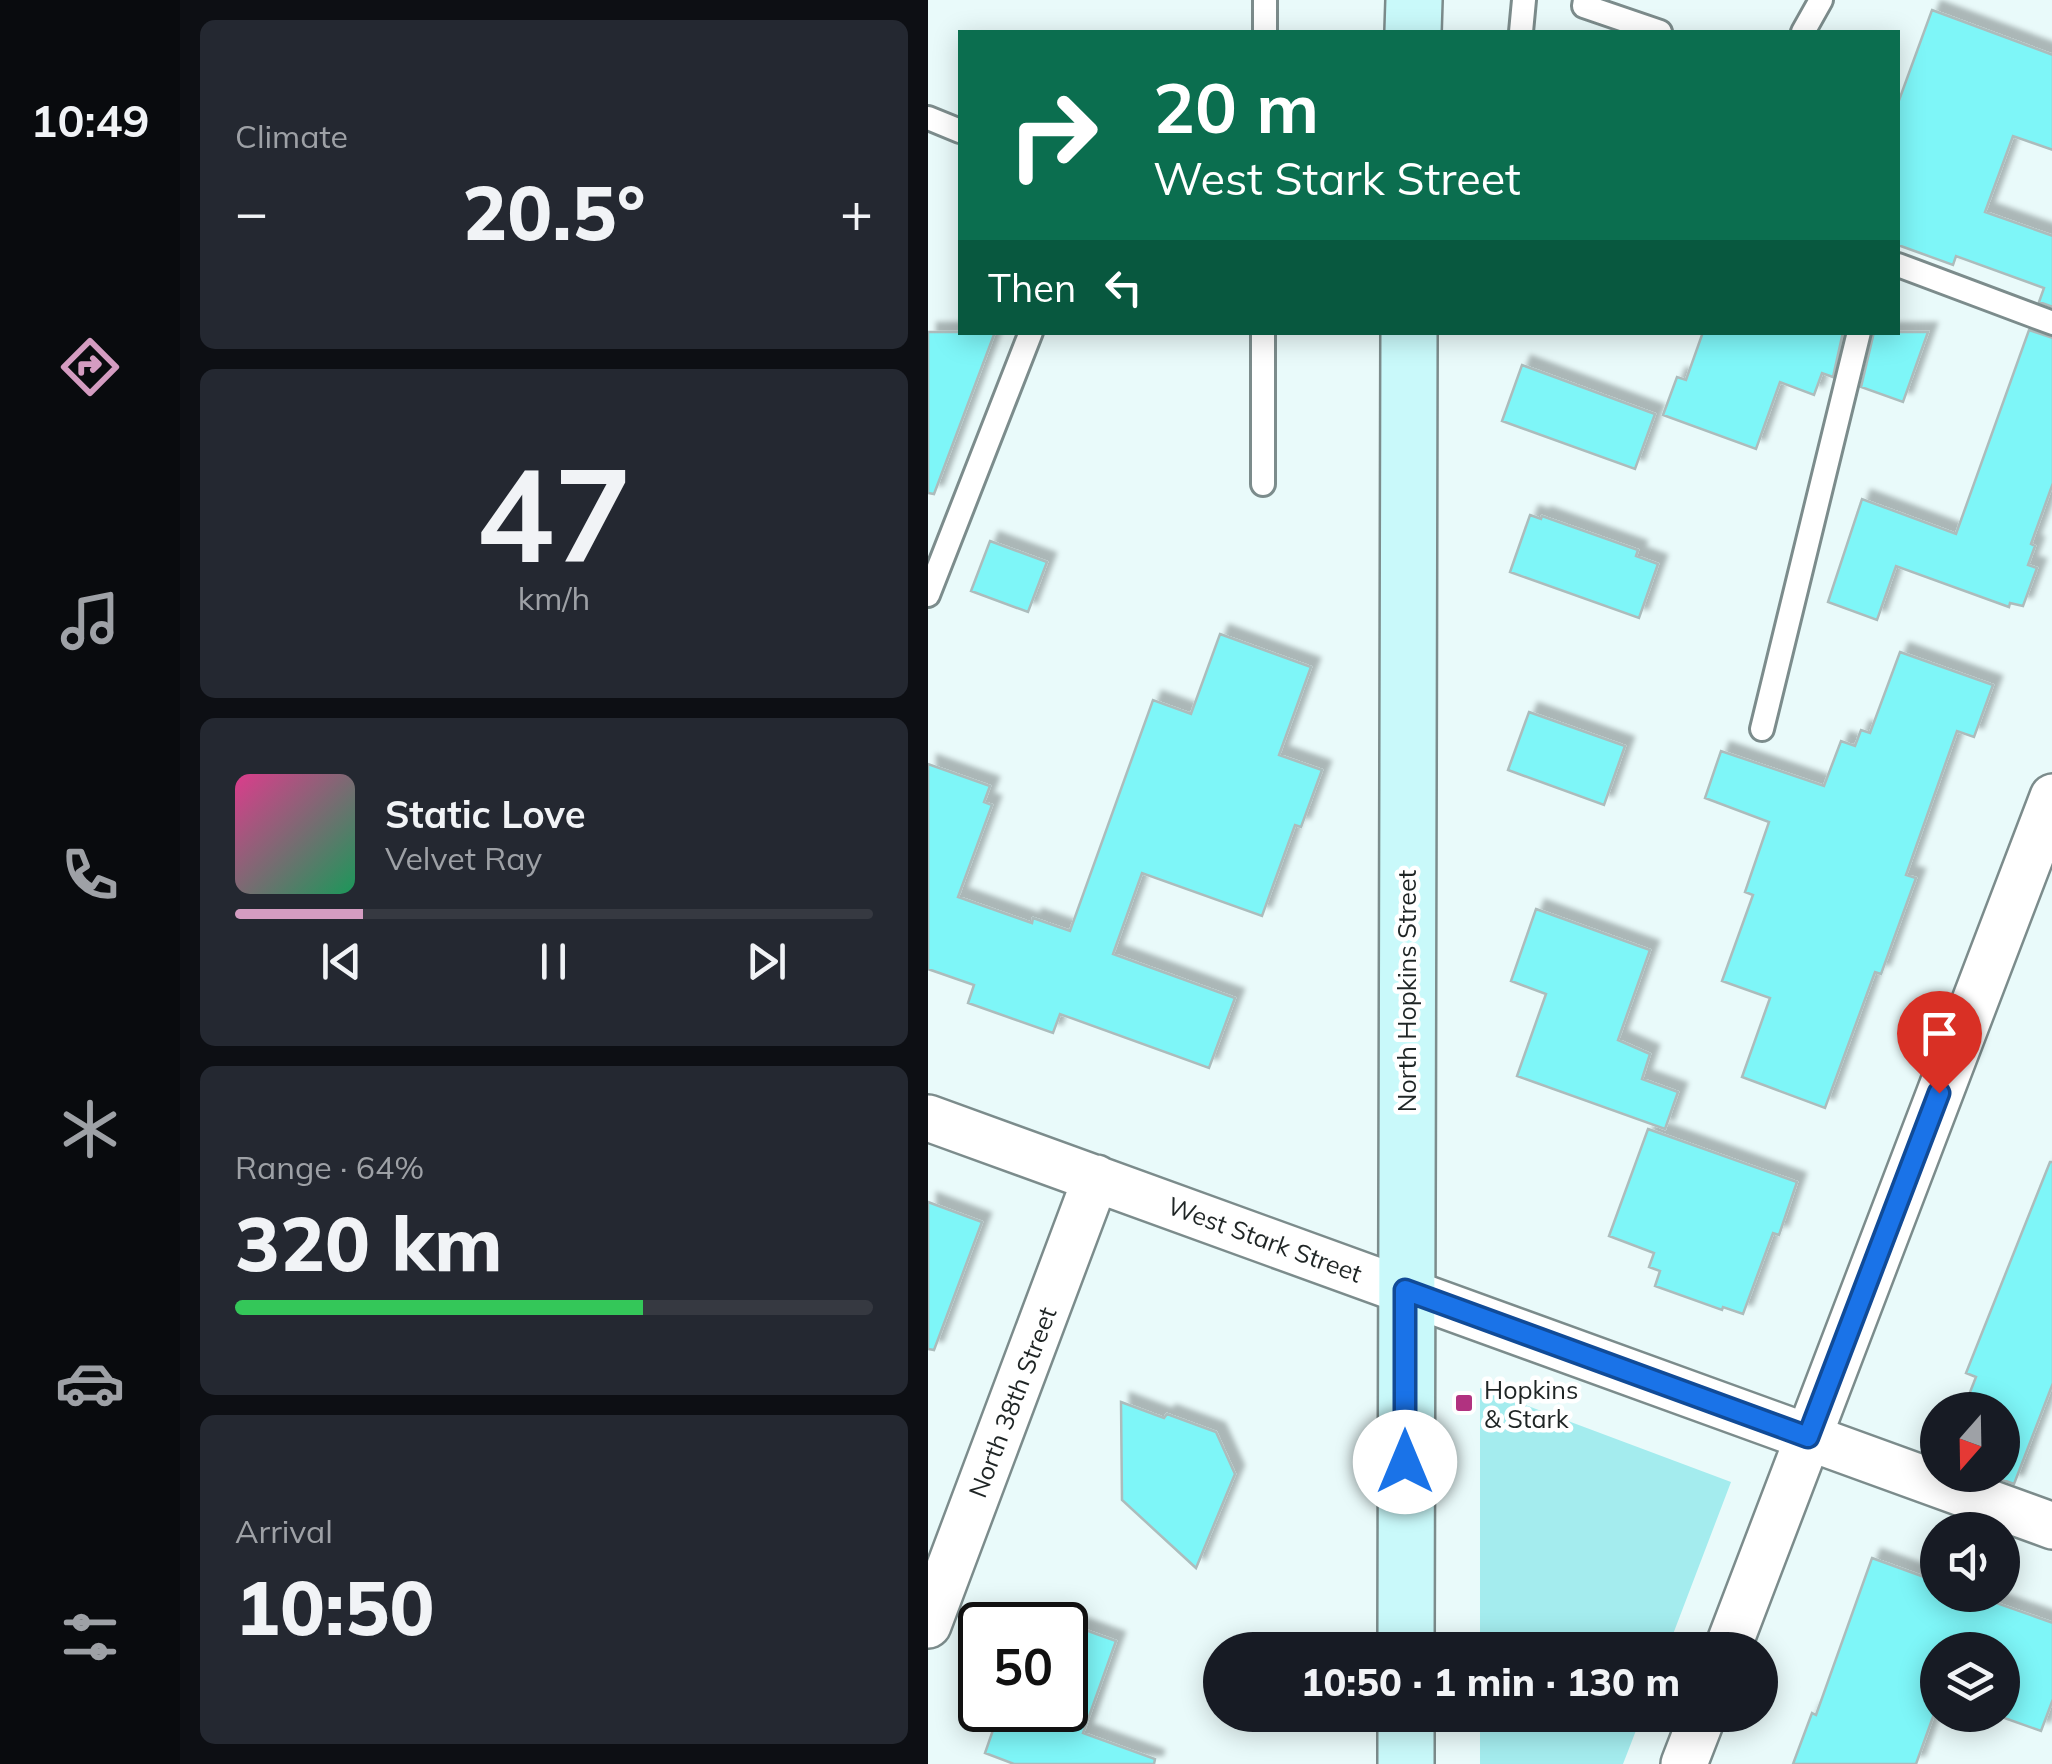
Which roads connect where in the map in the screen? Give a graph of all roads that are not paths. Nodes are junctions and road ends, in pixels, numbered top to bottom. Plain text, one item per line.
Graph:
1 (1265, 0) edge
2 (1414, 0) edge
3 (1524, 0) edge
4 (1585, 0) edge
5 (1822, 0) edge
6 (1265, 30) edge
7 (1413, 30) edge
8 (1521, 30) edge
9 (1654, 30) edge
10 (1804, 30) edge
11 (928, 118) edge
12 (958, 130) edge
13 (1900, 266) edge
14 (2052, 323) edge
15 (1029, 335) edge
16 (1263, 335) edge
17 (1409, 335) edge
18 (1858, 335) edge
19 (1263, 484) dead end
20 (928, 595) edge
21 (1762, 729) dead end
22 (2052, 798) edge
23 (928, 1118) edge
24 (1096, 1178) junction
25 (1405, 1290) junction
26 (1808, 1437) junction
27 (2052, 1526) edge
28 (928, 1626) edge
29 (1406, 1632) edge
30 (1734, 1632) edge
31 (1406, 1732) edge
32 (1696, 1732) edge
33 (1406, 1764) edge
34 (1684, 1764) edge

1 - 6 lane
2 - 7 main road
3 - 8 lane
4 - 9 lane
5 - 10 lane
11 - 12 lane
13 - 14 lane
15 - 20 lane
16 - 19 lane
17 - 25 main road, North Hopkins Street
18 - 21 lane
22 - 26 street
23 - 24 street, West Stark Street
24 - 25 street, West Stark Street
24 - 28 street, North 38th Street
25 - 26 street, West Stark Street
25 - 29 main road, North Hopkins Street
26 - 27 street, West Stark Street
26 - 30 street
31 - 33 main road
32 - 34 street

